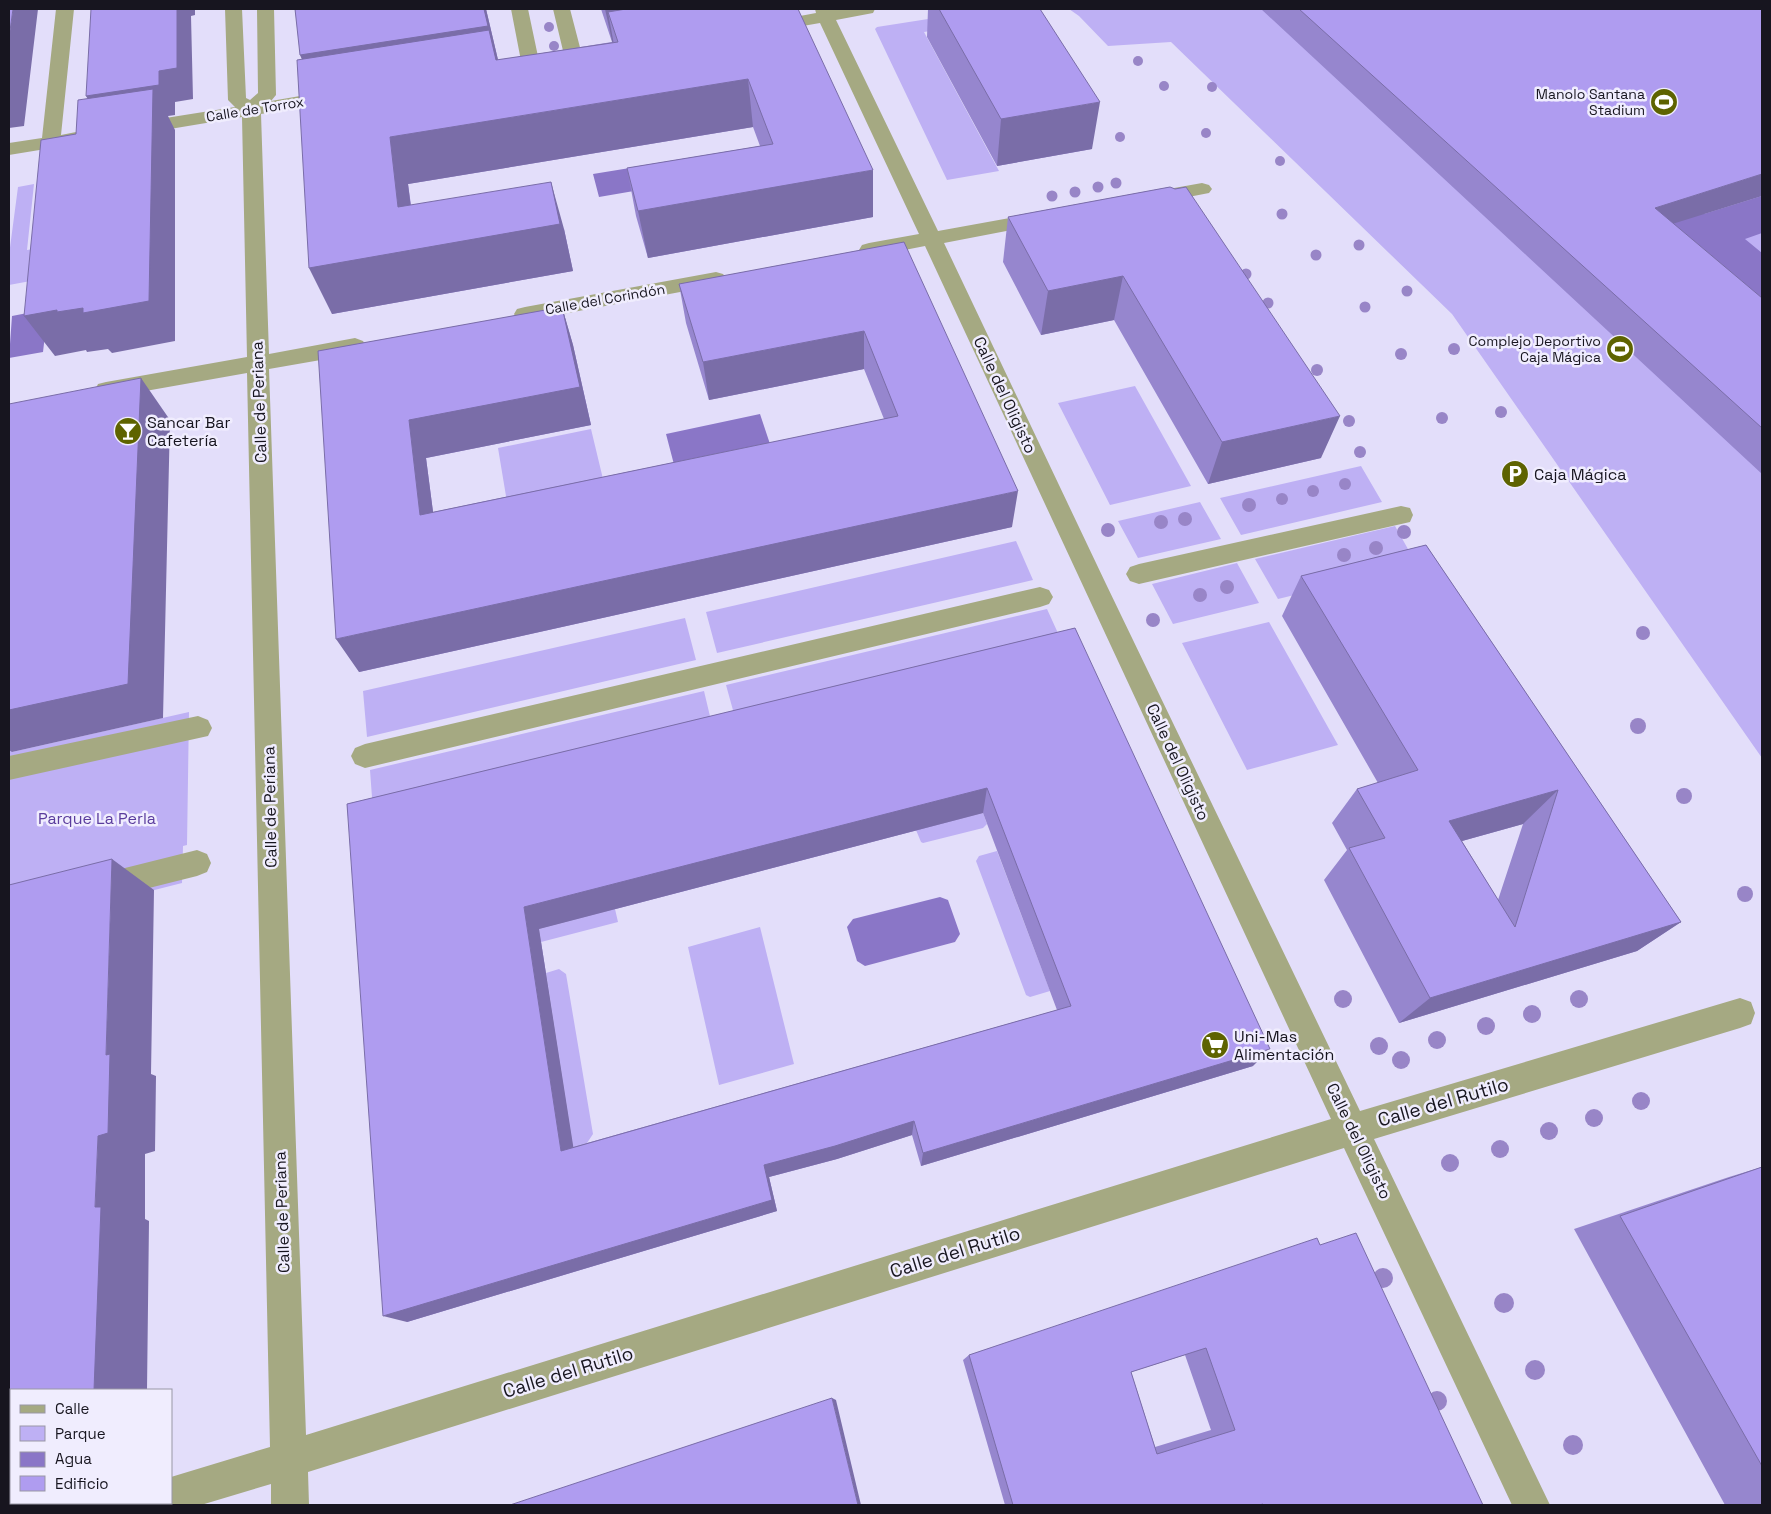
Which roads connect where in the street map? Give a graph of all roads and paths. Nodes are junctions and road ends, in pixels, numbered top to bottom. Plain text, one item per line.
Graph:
1 (66, 9) edge
2 (233, 9) edge
3 (265, 9) edge
4 (519, 9) edge
5 (561, 9) edge
6 (868, 9) edge
7 (824, 13) edge
8 (748, 30) edge
9 (593, 56) edge
10 (552, 62) junction
11 (512, 69) edge
12 (349, 94) edge
13 (251, 109) junction
14 (118, 131) edge
15 (89, 136) edge
16 (51, 142) junction
17 (9, 149) edge
18 (1202, 189) dead end
19 (1133, 202) edge
20 (1065, 214) edge
21 (932, 239) junction
22 (853, 253) edge
23 (737, 275) edge
24 (506, 318) edge
25 (372, 342) edge
26 (258, 364) junction
27 (86, 394) edge
28 (1401, 515) dead end
29 (1139, 574) dead end
30 (1040, 597) dead end
31 (198, 728) dead end
32 (365, 756) dead end
33 (9, 768) edge
34 (197, 863) dead end
35 (74, 894) edge
36 (1740, 1013) dead end
37 (1353, 1129) junction
38 (289, 1459) junction
39 (172, 1496) edge
40 (290, 1505) edge
41 (1531, 1505) edge

1 - 16 street
2 - 13 street
3 - 13 street
4 - 10 street
5 - 10 street
6 - 7 street
7 - 8 street
7 - 21 street, Calle del Oligisto
9 - 10 street
10 - 11 street
12 - 13 street, Calle de Torrox
13 - 14 street, Calle de Torrox
13 - 26 street, Calle de Periana
15 - 16 street
16 - 17 street
18 - 19 street
20 - 21 street
21 - 22 street
21 - 37 street, Calle del Oligisto
23 - 24 street, Calle del Corindón
25 - 26 street
26 - 27 street
26 - 38 street, Calle de Periana
28 - 29 street
30 - 32 street
31 - 33 street
34 - 35 street
36 - 37 street, Calle del Rutilo
37 - 38 street, Calle del Rutilo
37 - 41 street, Calle del Oligisto
38 - 39 street, Calle del Rutilo
38 - 40 street, Calle de Periana

